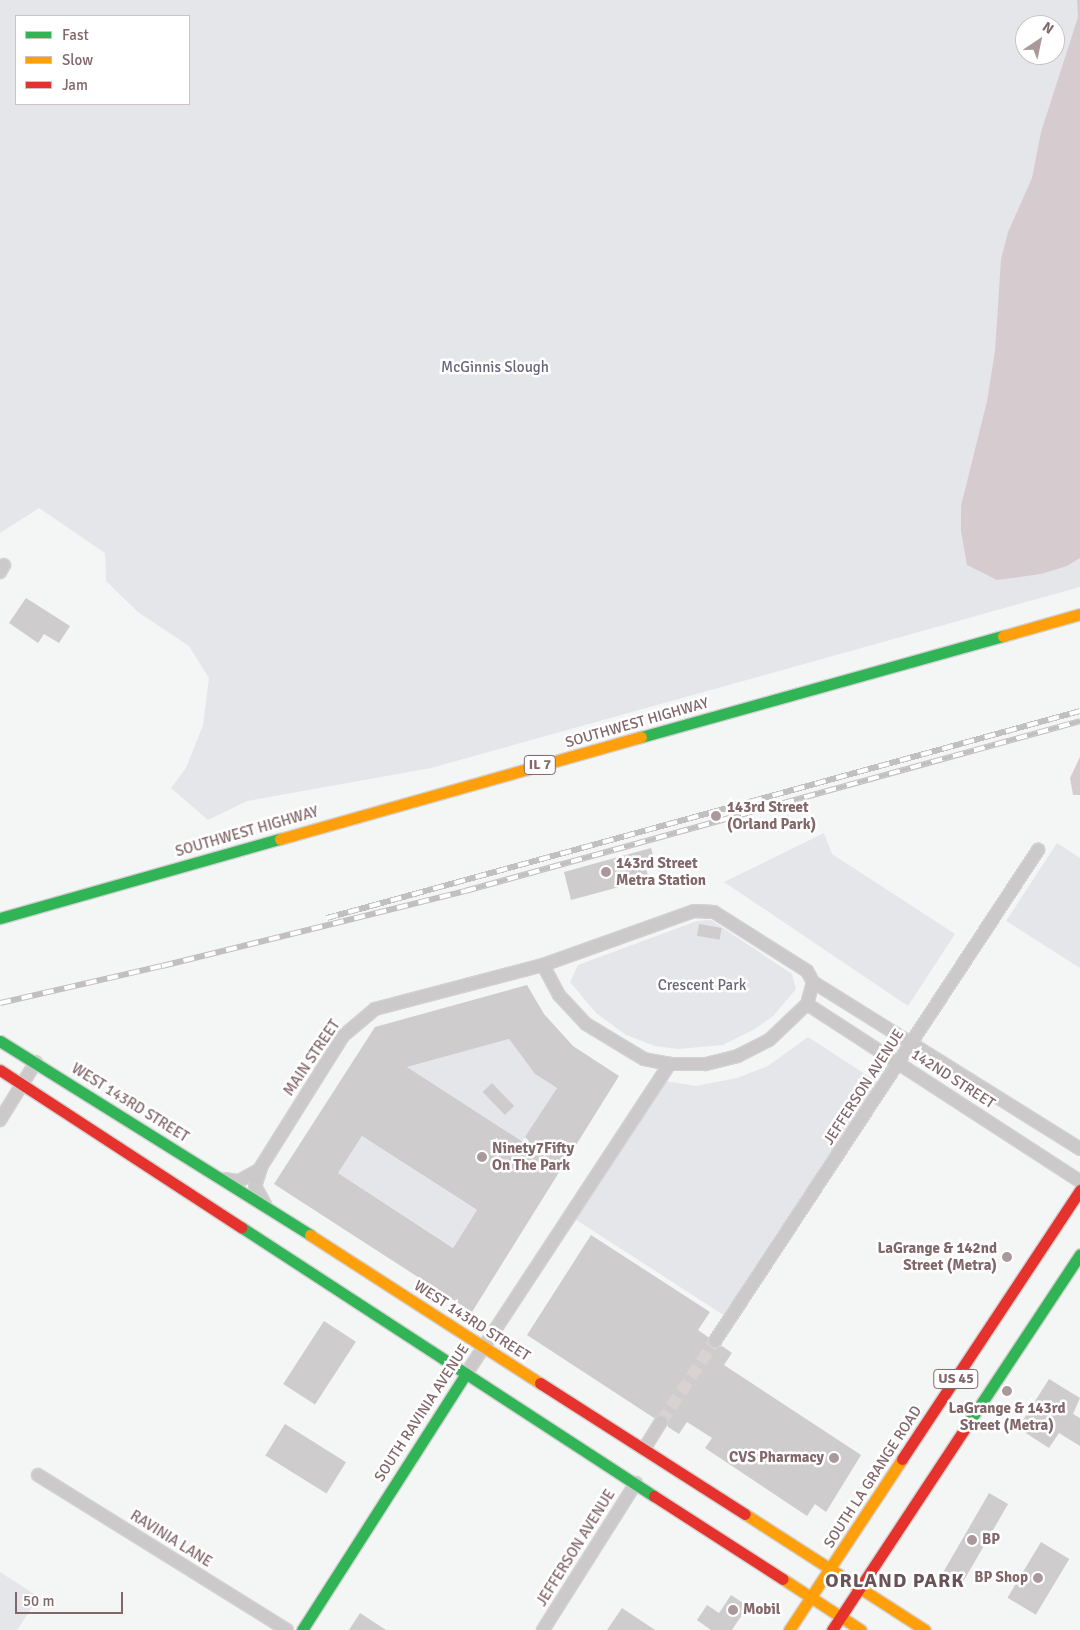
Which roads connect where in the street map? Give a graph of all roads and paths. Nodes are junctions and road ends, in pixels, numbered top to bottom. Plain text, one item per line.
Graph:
1 (1080, 614) edge
2 (1038, 850) dead end
3 (0, 918) edge
4 (543, 964) junction
5 (813, 982) junction
6 (808, 1004) junction
7 (0, 1041) edge
8 (912, 1044) junction
9 (36, 1062) junction
10 (899, 1063) junction
11 (670, 1064) junction
12 (0, 1070) edge
13 (22, 1084) junction
14 (0, 1120) edge
15 (1080, 1148) edge
16 (262, 1165) junction
17 (223, 1179) junction
18 (1080, 1181) edge
19 (1080, 1190) edge
20 (271, 1209) junction
21 (1080, 1254) edge
22 (715, 1342) tunnel mouth
23 (484, 1347) junction
24 (466, 1374) junction
25 (661, 1422) tunnel mouth
26 (644, 1449) junction
27 (38, 1475) dead end
28 (636, 1483) junction
29 (832, 1568) junction
30 (861, 1586) junction
31 (812, 1597) junction
32 (841, 1616) junction
33 (287, 1630) edge
34 (302, 1630) edge
35 (543, 1630) edge
36 (789, 1630) edge
37 (832, 1630) edge
38 (861, 1630) edge
39 (926, 1630) edge

1 - 3 main road, SOUTHWEST HIGHWAY / IL 7
2 - 8 street, JEFFERSON AVENUE
4 - 5 street, MAIN STREET
4 - 11 street
4 - 16 street, MAIN STREET
5 - 6 street
5 - 8 street, 142ND STREET
6 - 10 street, 142ND STREET
6 - 11 street
7 - 9 main road, WEST 143RD STREET
8 - 10 street, JEFFERSON AVENUE
8 - 15 street, 142ND STREET
9 - 13 street
9 - 17 main road, WEST 143RD STREET
10 - 18 street, 142ND STREET
10 - 22 street, JEFFERSON AVENUE
11 - 23 street, SOUTH RAVINIA AVENUE
12 - 13 main road
13 - 14 street
13 - 24 main road
16 - 17 street, MAIN STREET
16 - 20 street
17 - 20 main road, WEST 143RD STREET
19 - 29 main road, SOUTH LA GRANGE ROAD / US 45
20 - 23 main road, WEST 143RD STREET
21 - 30 main road, US 45
23 - 24 street, SOUTH RAVINIA AVENUE
23 - 26 main road, WEST 143RD STREET
24 - 28 main road
24 - 34 main road, SOUTH RAVINIA AVENUE
25 - 26 street
26 - 29 main road, WEST 143RD STREET
27 - 33 street, RAVINIA LANE
28 - 31 main road
28 - 35 street, JEFFERSON AVENUE
29 - 30 main road, WEST 143RD STREET
29 - 31 main road, SOUTH LA GRANGE ROAD / US 45
30 - 32 main road, US 45
30 - 39 main road, WEST 143RD STREET
31 - 32 main road
31 - 36 main road, SOUTH LA GRANGE ROAD / US 45
32 - 37 main road, US 45
32 - 38 main road

